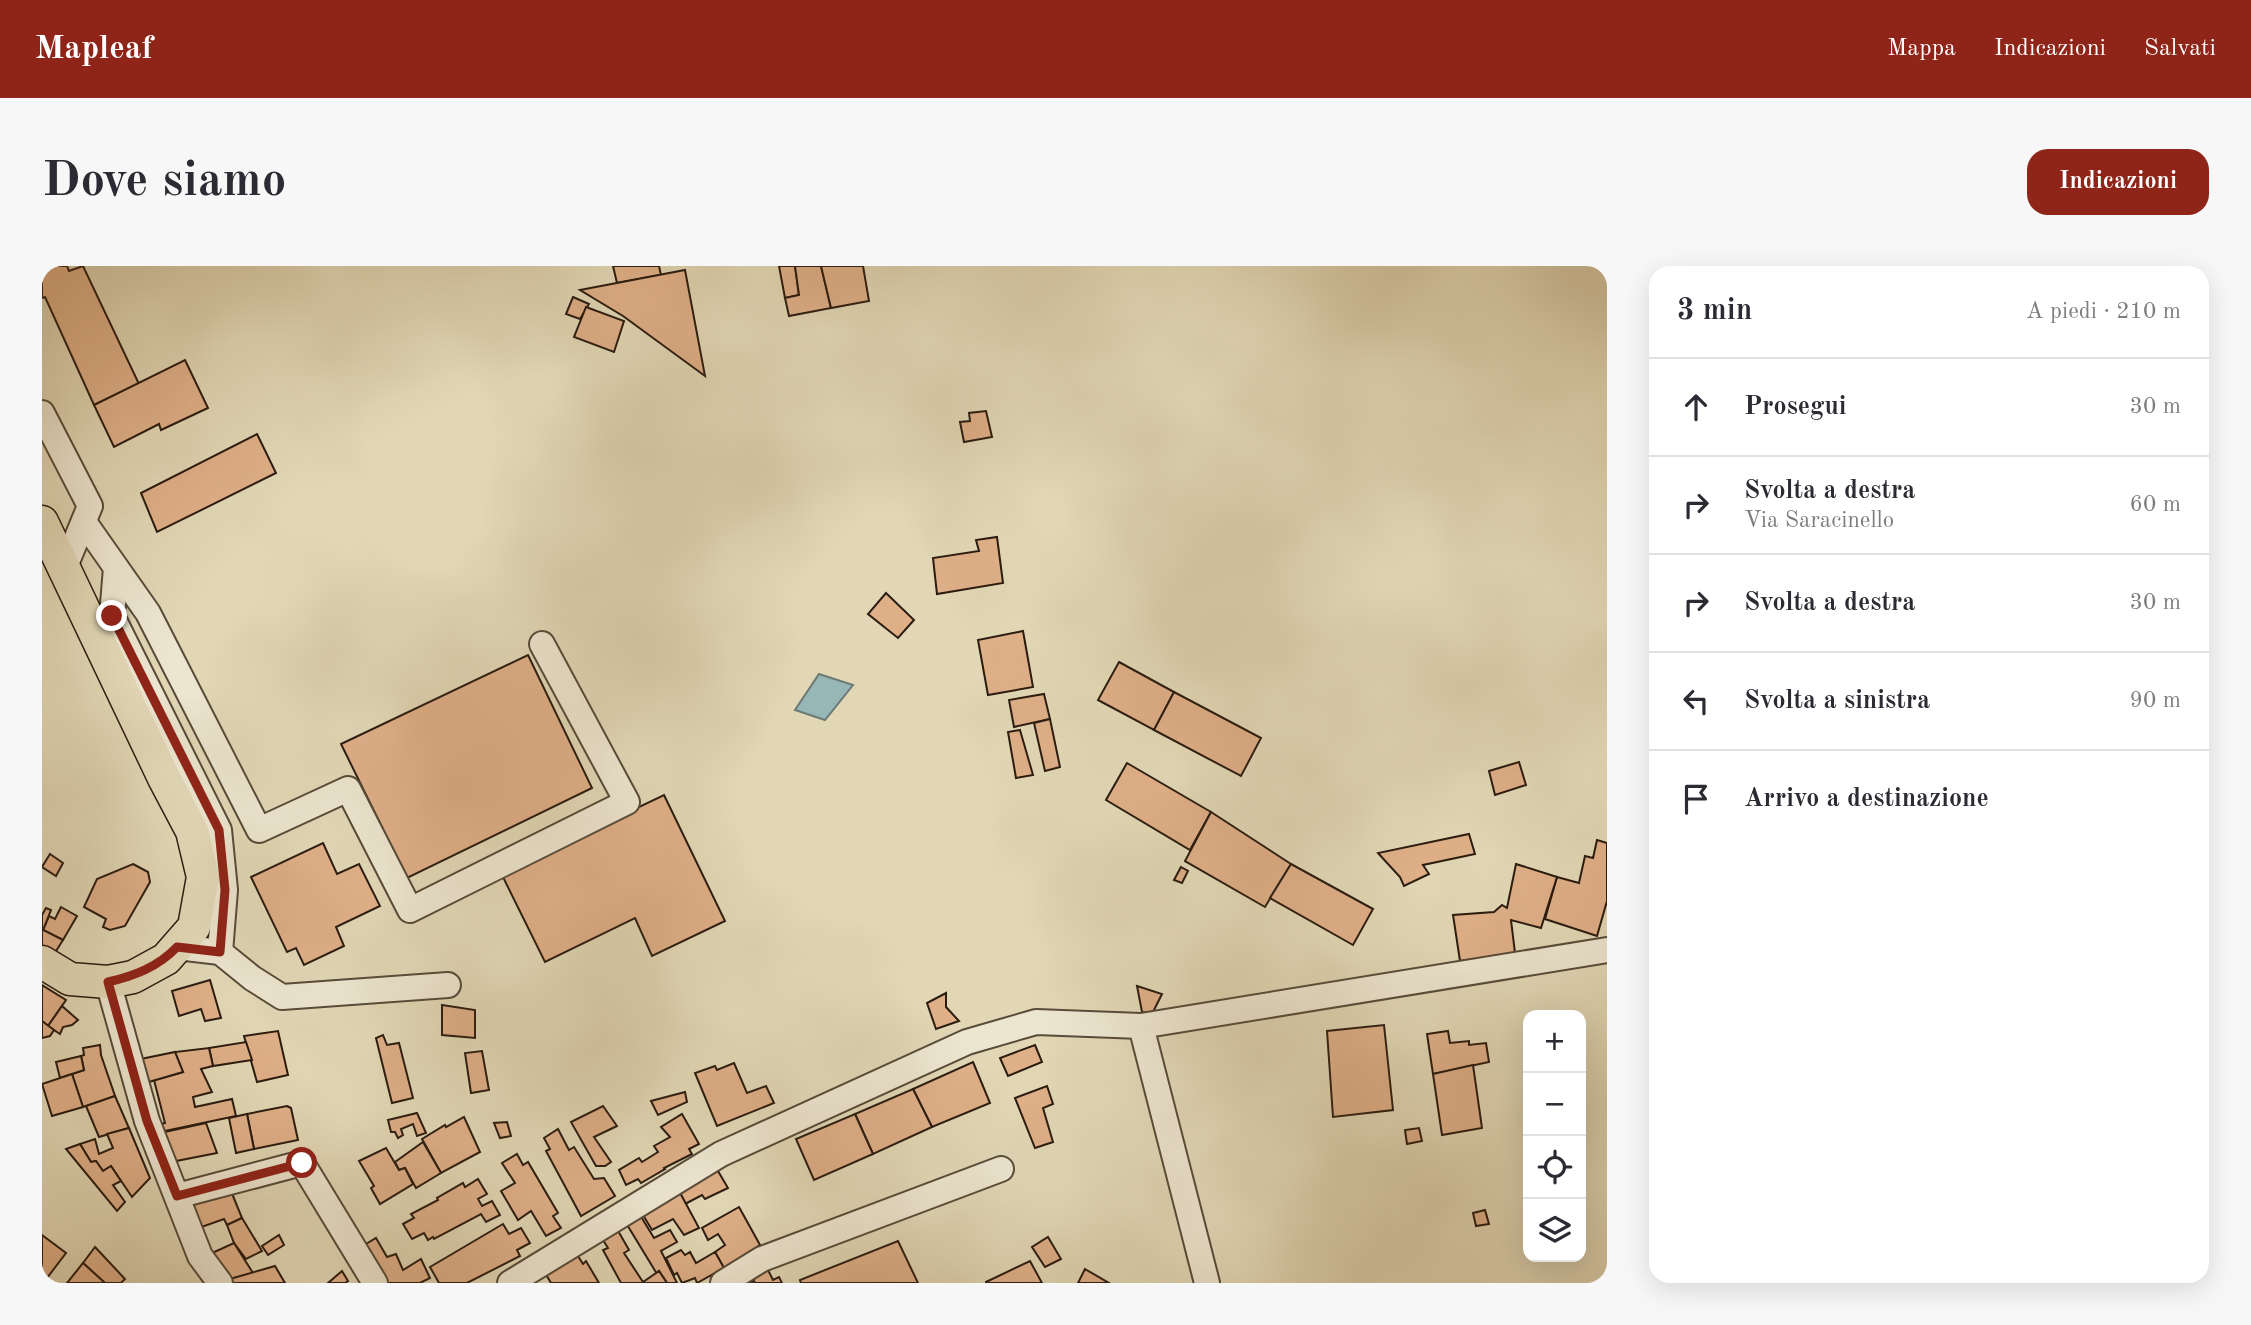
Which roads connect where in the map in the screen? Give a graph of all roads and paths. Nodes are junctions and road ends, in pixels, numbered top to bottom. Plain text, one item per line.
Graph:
1 (42, 413) edge
2 (84, 522) junction
3 (42, 523) edge
4 (116, 568) junction
5 (64, 569) junction
6 (542, 644) dead end
7 (177, 947) junction
8 (1607, 950) edge
9 (220, 952) junction
10 (42, 962) edge
11 (108, 982) junction
12 (448, 985) dead end
13 (1141, 1026) junction
14 (1001, 1169) dead end
15 (177, 1196) junction
16 (220, 1283) edge
17 (375, 1283) edge
18 (510, 1283) edge
19 (723, 1283) edge
20 (1207, 1283) edge

1 - 2 street
2 - 4 street
2 - 5 street
3 - 5 main road
4 - 6 street
4 - 9 street
5 - 7 main road
7 - 9 street
7 - 11 main road
8 - 13 street
9 - 12 street
10 - 11 main road
11 - 15 street
13 - 18 street
13 - 20 street
14 - 19 street
15 - 16 street
15 - 17 street

